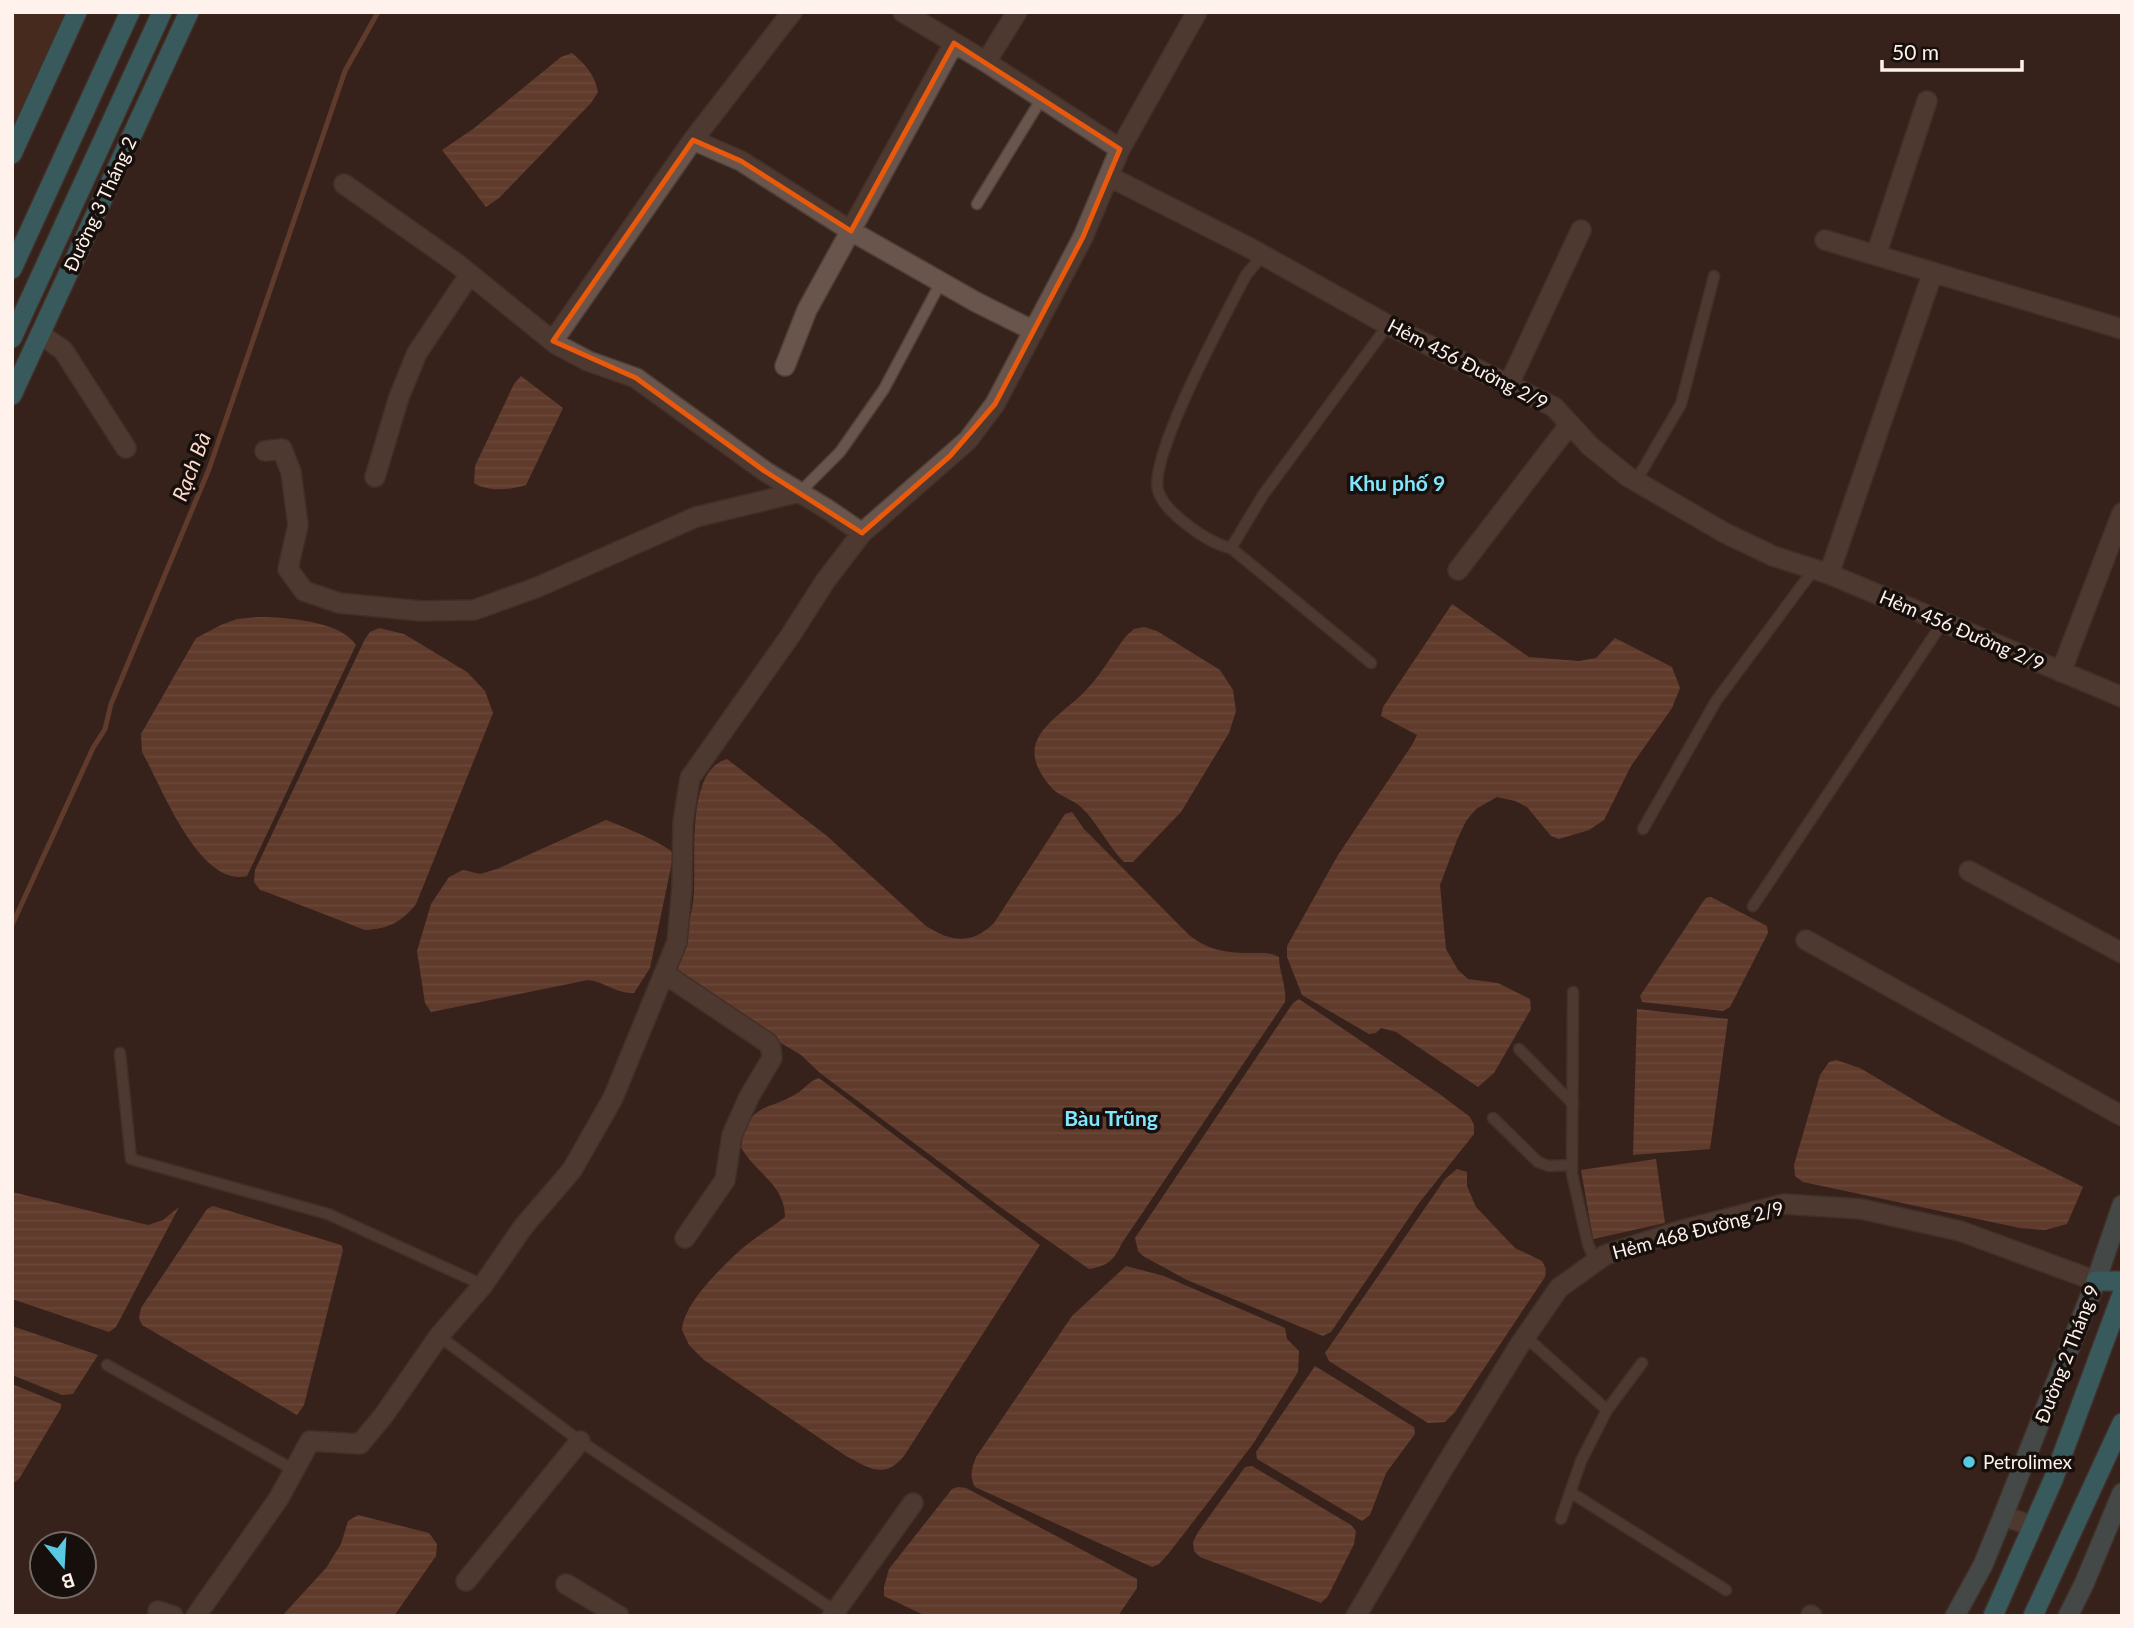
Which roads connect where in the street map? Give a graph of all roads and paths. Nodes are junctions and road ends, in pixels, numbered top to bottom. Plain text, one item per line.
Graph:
1 (77, 12) edge
2 (130, 12) edge
3 (162, 12) edge
4 (188, 12) edge
5 (792, 12) edge
6 (903, 12) edge
7 (1017, 12) edge
8 (1197, 12) edge
9 (954, 43) junction
10 (986, 62) junction
11 (1042, 98) junction
12 (1927, 101) dead end
13 (693, 140) junction
14 (1120, 149) junction
15 (12, 154) edge
16 (1110, 177) junction
17 (345, 184) dead end
18 (976, 204) dead end
19 (1581, 230) dead end
20 (851, 231) junction
21 (1825, 240) dead end
22 (1263, 255) junction
23 (1876, 255) junction
24 (12, 268) edge
25 (1933, 272) junction
26 (470, 274) junction
27 (1714, 276) dead end
28 (941, 282) junction
29 (1388, 325) junction
30 (2122, 329) edge
31 (1034, 331) junction
32 (40, 334) junction
33 (12, 338) edge
34 (553, 341) junction
35 (785, 366) dead end
36 (1508, 384) junction
37 (12, 395) edge
38 (1570, 424) junction
39 (126, 448) dead end
40 (265, 451) dead end
41 (375, 477) dead end
42 (1636, 481) junction
43 (800, 492) junction
44 (2122, 513) edge
45 (862, 533) junction
46 (1231, 548) junction
47 (1458, 570) dead end
48 (1822, 571) junction
49 (1943, 622) junction
50 (1371, 663) dead end
51 (2061, 672) junction
52 (2122, 697) edge
53 (1643, 830) dead end
54 (1969, 871) dead end
55 (1753, 906) dead end
56 (1806, 940) dead end
57 (2122, 953) edge
58 (664, 974) junction
59 (1573, 992) dead end
60 (1519, 1049) dead end
61 (120, 1053) dead end
62 (1573, 1104) junction
63 (2122, 1116) edge
64 (1493, 1118) dead end
65 (1572, 1165) junction
66 (2122, 1205) edge
67 (685, 1238) dead end
68 (1595, 1261) junction
69 (2096, 1281) junction
70 (2122, 1281) edge
71 (483, 1285) junction
72 (2122, 1294) edge
73 (439, 1336) junction
74 (1526, 1337) junction
75 (1643, 1363) dead end
76 (107, 1365) dead end
77 (1607, 1410) junction
78 (2122, 1423) edge
79 (580, 1441) junction
80 (294, 1470) junction
81 (1570, 1492) junction
82 (2122, 1493) edge
83 (913, 1503) dead end
84 (2003, 1516) junction
85 (1561, 1519) dead end
86 (2033, 1526) junction
87 (466, 1581) dead end
88 (566, 1584) dead end
89 (1726, 1590) dead end
90 (834, 1614) edge
91 (196, 1616) edge
92 (619, 1616) edge
93 (1356, 1616) edge
94 (1955, 1616) edge
95 (1993, 1616) edge
96 (2033, 1616) edge
97 (2068, 1616) edge

1 - 15 main road
2 - 24 main road
3 - 33 main road, Đường 3 Tháng 2
4 - 32 main road, Đường 3 Tháng 2
5 - 13 street
6 - 9 street
7 - 10 street
8 - 14 street
9 - 10 street
9 - 20 street
10 - 11 street
11 - 14 street
11 - 18 lane
12 - 23 street
13 - 20 street
13 - 34 street
14 - 16 street
16 - 22 street, Hẻm 456 Đường 2/9
16 - 31 street
17 - 26 street
19 - 36 street
20 - 28 street
20 - 35 street
21 - 23 street
22 - 29 street, Hẻm 456 Đường 2/9
22 - 46 lane
23 - 25 street
25 - 30 street
25 - 48 street
26 - 34 street
26 - 41 street
27 - 42 lane
28 - 31 street
28 - 43 lane
29 - 36 street, Hẻm 456 Đường 2/9
29 - 46 lane
31 - 45 street
32 - 37 main road, Đường 3 Tháng 2
32 - 39 street
34 - 43 street
36 - 38 street, Hẻm 456 Đường 2/9
38 - 42 street, Hẻm 456 Đường 2/9
38 - 47 street
40 - 43 street
42 - 48 street, Hẻm 456 Đường 2/9
43 - 45 street
44 - 51 street
45 - 58 street
46 - 50 lane
48 - 49 street, Hẻm 456 Đường 2/9
48 - 53 lane
49 - 51 street, Hẻm 456 Đường 2/9
49 - 55 lane
51 - 52 street, Hẻm 456 Đường 2/9
54 - 57 street
56 - 63 street
58 - 67 street
58 - 71 street
59 - 62 lane
60 - 62 lane
61 - 71 lane
62 - 65 lane
64 - 65 lane
65 - 68 lane
66 - 69 main road, Đường 2 Tháng 9
68 - 69 street, Hẻm 468 Đường 2/9
68 - 74 street, Hẻm 468 Đường 2/9
69 - 70 main road
69 - 84 main road, Đường 2 Tháng 9
71 - 73 street
72 - 86 main road, Đường 2 Tháng 9
73 - 79 lane
73 - 80 street
74 - 77 lane
74 - 93 street, Hẻm 468 Đường 2/9
75 - 77 lane
76 - 80 lane
77 - 81 lane
78 - 96 main road
79 - 87 street
79 - 90 lane
80 - 91 street
81 - 85 lane
81 - 89 lane
82 - 97 main road
83 - 90 street
84 - 86 street
84 - 94 main road, Đường 2 Tháng 9
86 - 95 main road, Đường 2 Tháng 9
88 - 92 street

